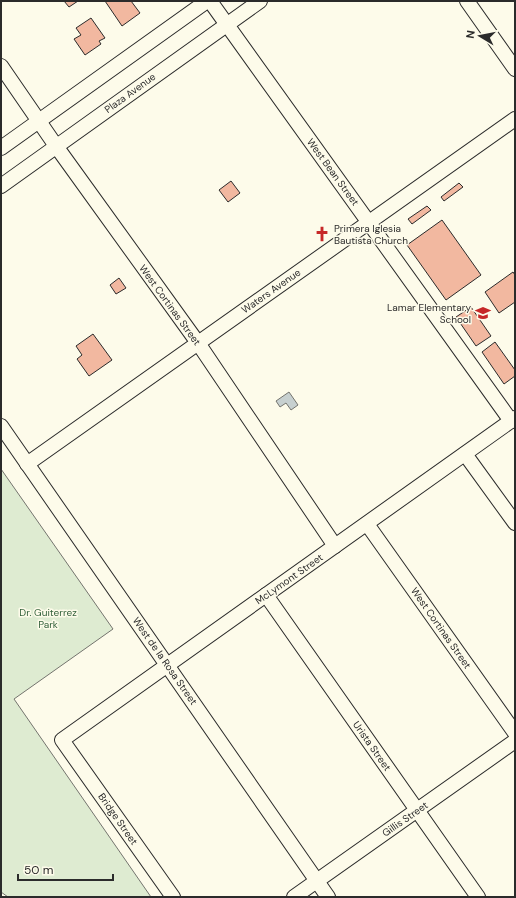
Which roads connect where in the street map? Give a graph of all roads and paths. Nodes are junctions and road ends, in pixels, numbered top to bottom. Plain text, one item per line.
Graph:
1 (207, 1) edge
2 (210, 1) edge
3 (260, 1) edge
4 (467, 1) edge
5 (227, 24) junction
6 (1, 66) edge
7 (515, 69) edge
8 (515, 119) edge
9 (38, 120) junction
10 (56, 146) junction
11 (1, 148) edge
12 (1, 186) edge
13 (368, 222) junction
14 (198, 343) junction
15 (513, 420) edge
16 (1, 426) edge
17 (465, 454) junction
18 (27, 464) junction
19 (366, 524) junction
20 (515, 524) edge
21 (335, 546) junction
22 (266, 595) junction
23 (168, 666) junction
24 (515, 733) edge
25 (62, 740) joint
26 (515, 741) edge
27 (417, 810) junction
28 (317, 881) junction
29 (173, 897) edge
30 (294, 897) edge
31 (328, 897) edge
32 (478, 897) edge

1 - 9 street
2 - 5 street, West Bean Street
3 - 5 street, Plaza Avenue
4 - 7 street
5 - 10 street, Plaza Avenue
5 - 13 street, West Bean Street
6 - 9 street, West Cortinas Street
8 - 13 street, Waters Avenue
9 - 10 street, West Cortinas Street
9 - 11 street
10 - 12 street, Plaza Avenue
10 - 14 street, West Cortinas Street
13 - 14 street, Waters Avenue
13 - 15 street, West Bean Street
14 - 18 street, Waters Avenue
14 - 21 street, West Cortinas Street
15 - 17 street, McLymont Street
16 - 18 street, West de la Rosa Street
17 - 19 street, McLymont Street
17 - 20 street
18 - 23 street, West de la Rosa Street
19 - 21 street, McLymont Street
19 - 24 street, West Cortinas Street
21 - 22 street, McLymont Street
22 - 23 street, McLymont Street
22 - 27 street, Urista Street
23 - 25 street, McLymont Street
23 - 28 street, West de la Rosa Street
25 - 29 street, Bridge Street
26 - 27 street, Gillis Street
27 - 28 street, Gillis Street
27 - 32 street, Urista Street
28 - 30 street, Gillis Street
28 - 31 street, West de la Rosa Street

